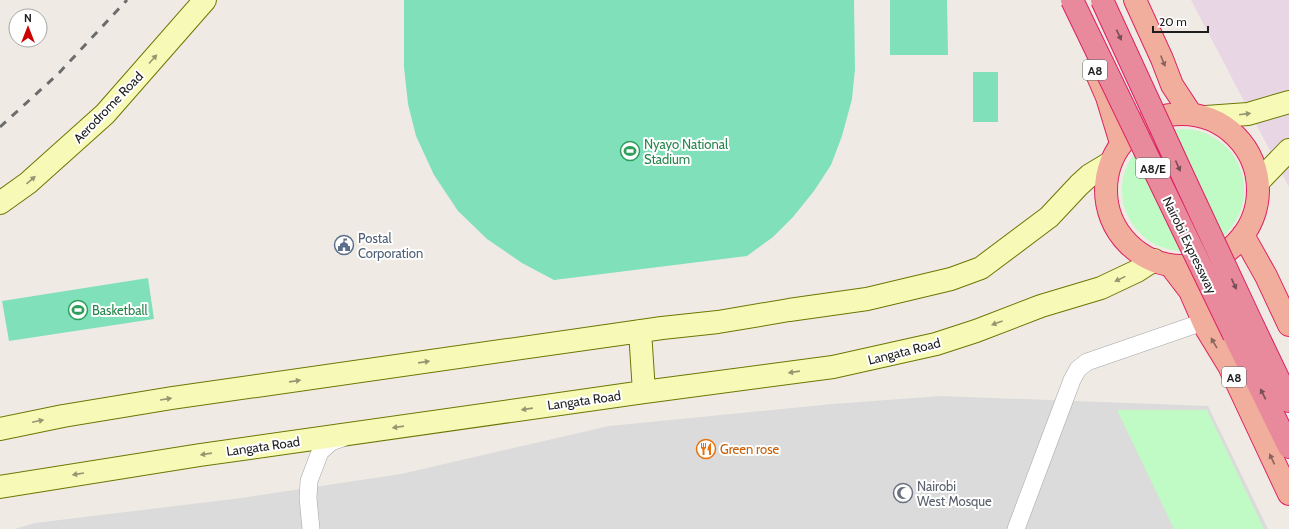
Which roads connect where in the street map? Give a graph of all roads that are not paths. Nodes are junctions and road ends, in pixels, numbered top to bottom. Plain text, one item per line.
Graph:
1 (205, 0) edge
2 (1061, 0) edge
3 (1072, 0) edge
4 (1102, 0) edge
5 (1135, 0) edge
6 (1289, 102) edge
7 (1198, 115) junction
8 (1121, 143) junction
9 (1289, 150) edge
10 (1110, 163) junction
11 (1259, 181) junction
12 (0, 204) edge
13 (1244, 235) junction
14 (1162, 263) junction
15 (1203, 322) junction
16 (1289, 326) edge
17 (640, 332) junction
18 (644, 392) junction
19 (1289, 401) edge
20 (0, 429) edge
21 (356, 432) junction
22 (1289, 447) edge
23 (0, 487) edge
24 (1289, 494) edge
25 (311, 529) edge
26 (1016, 529) edge

12 -> 1 main road, Aerodrome Road
2 - 8 highway, A8
22 -> 3 highway, Nairobi Expressway / A8/E, bridge
4 -> 19 highway, Nairobi Expressway / A8/E, bridge
5 -> 7 highway
7 -> 6 main road
7 - 8 highway, A8
7 - 11 highway, A8
8 - 10 highway, A8
9 - 11 main road
10 - 14 highway, A8
10 - 17 main road
11 - 13 highway, A8
13 - 14 highway, A8
13 - 16 highway
14 - 15 highway, A8
14 -> 18 main road, Langata Road
24 -> 15 highway, A8
15 - 26 street
17 - 18 main road
20 -> 17 main road
18 -> 21 main road, Langata Road
21 -> 23 main road, Langata Road
21 - 25 street

